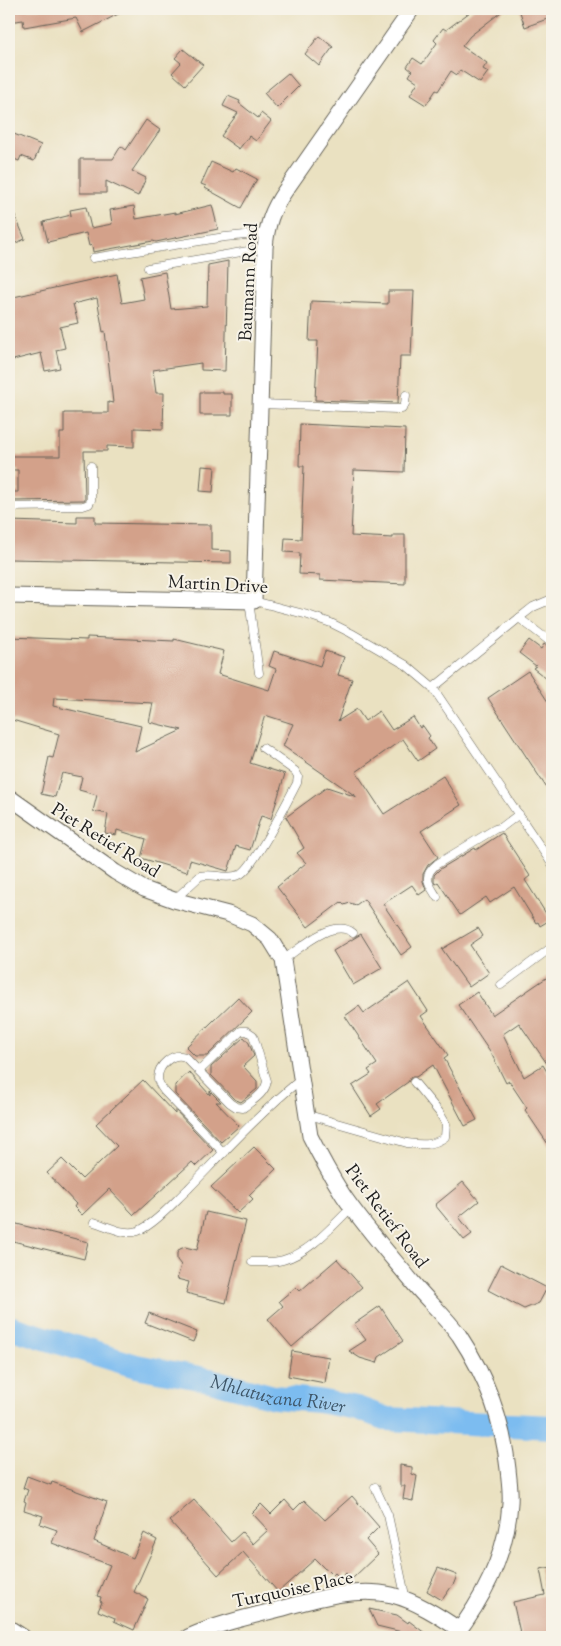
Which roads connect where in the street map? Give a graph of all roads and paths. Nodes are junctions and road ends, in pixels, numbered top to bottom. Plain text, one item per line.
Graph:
1 (412, 9) edge
2 (266, 241) junction
3 (93, 258) dead end
4 (148, 268) dead end
5 (406, 395) dead end
6 (261, 404) junction
7 (91, 466) dead end
8 (9, 507) edge
9 (9, 596) edge
10 (552, 599) edge
11 (252, 601) junction
12 (519, 618) junction
13 (552, 643) edge
14 (259, 673) dead end
15 (433, 688) junction
16 (263, 748) dead end
17 (9, 797) edge
18 (519, 814) junction
19 (552, 864) edge
20 (437, 897) dead end
21 (174, 900) junction
22 (353, 933) dead end
23 (552, 947) edge
24 (283, 960) junction
25 (501, 985) dead end
26 (199, 1071) junction
27 (300, 1080) junction
28 (414, 1082) dead end
29 (263, 1092) junction
30 (272, 1102) junction
31 (305, 1114) junction
32 (224, 1153) junction
33 (352, 1207) junction
34 (94, 1222) dead end
35 (252, 1262) dead end
36 (375, 1487) dead end
37 (406, 1600) junction
38 (9, 1628) edge
39 (457, 1634) edge
40 (23, 1637) edge
41 (188, 1637) edge

1 - 2 street, Baumann Road
2 - 3 lane
2 - 4 lane
2 - 6 street, Baumann Road
5 - 6 lane
6 - 11 street, Baumann Road
7 - 8 lane
9 - 11 street, Martin Drive
10 - 12 lane
11 - 14 lane
11 - 15 lane, Martin Drive
12 - 13 lane
12 - 15 lane
15 - 18 lane, Martin Drive
16 - 21 lane
17 - 21 street, Piet Retief Road
18 - 19 lane, Martin Drive
18 - 20 lane
21 - 24 street, Piet Retief Road
22 - 24 lane
23 - 25 lane
24 - 27 street, Piet Retief Road
26 - 29 lane
26 - 29 lane
26 - 32 lane
27 - 30 lane
27 - 31 street, Piet Retief Road
28 - 31 lane
29 - 30 lane
30 - 32 lane
31 - 33 street, Piet Retief Road
32 - 34 lane
33 - 35 lane
33 - 39 street, Piet Retief Road
36 - 37 lane
37 - 39 street, Turquoise Place
37 - 41 street, Turquoise Place
38 - 40 street

